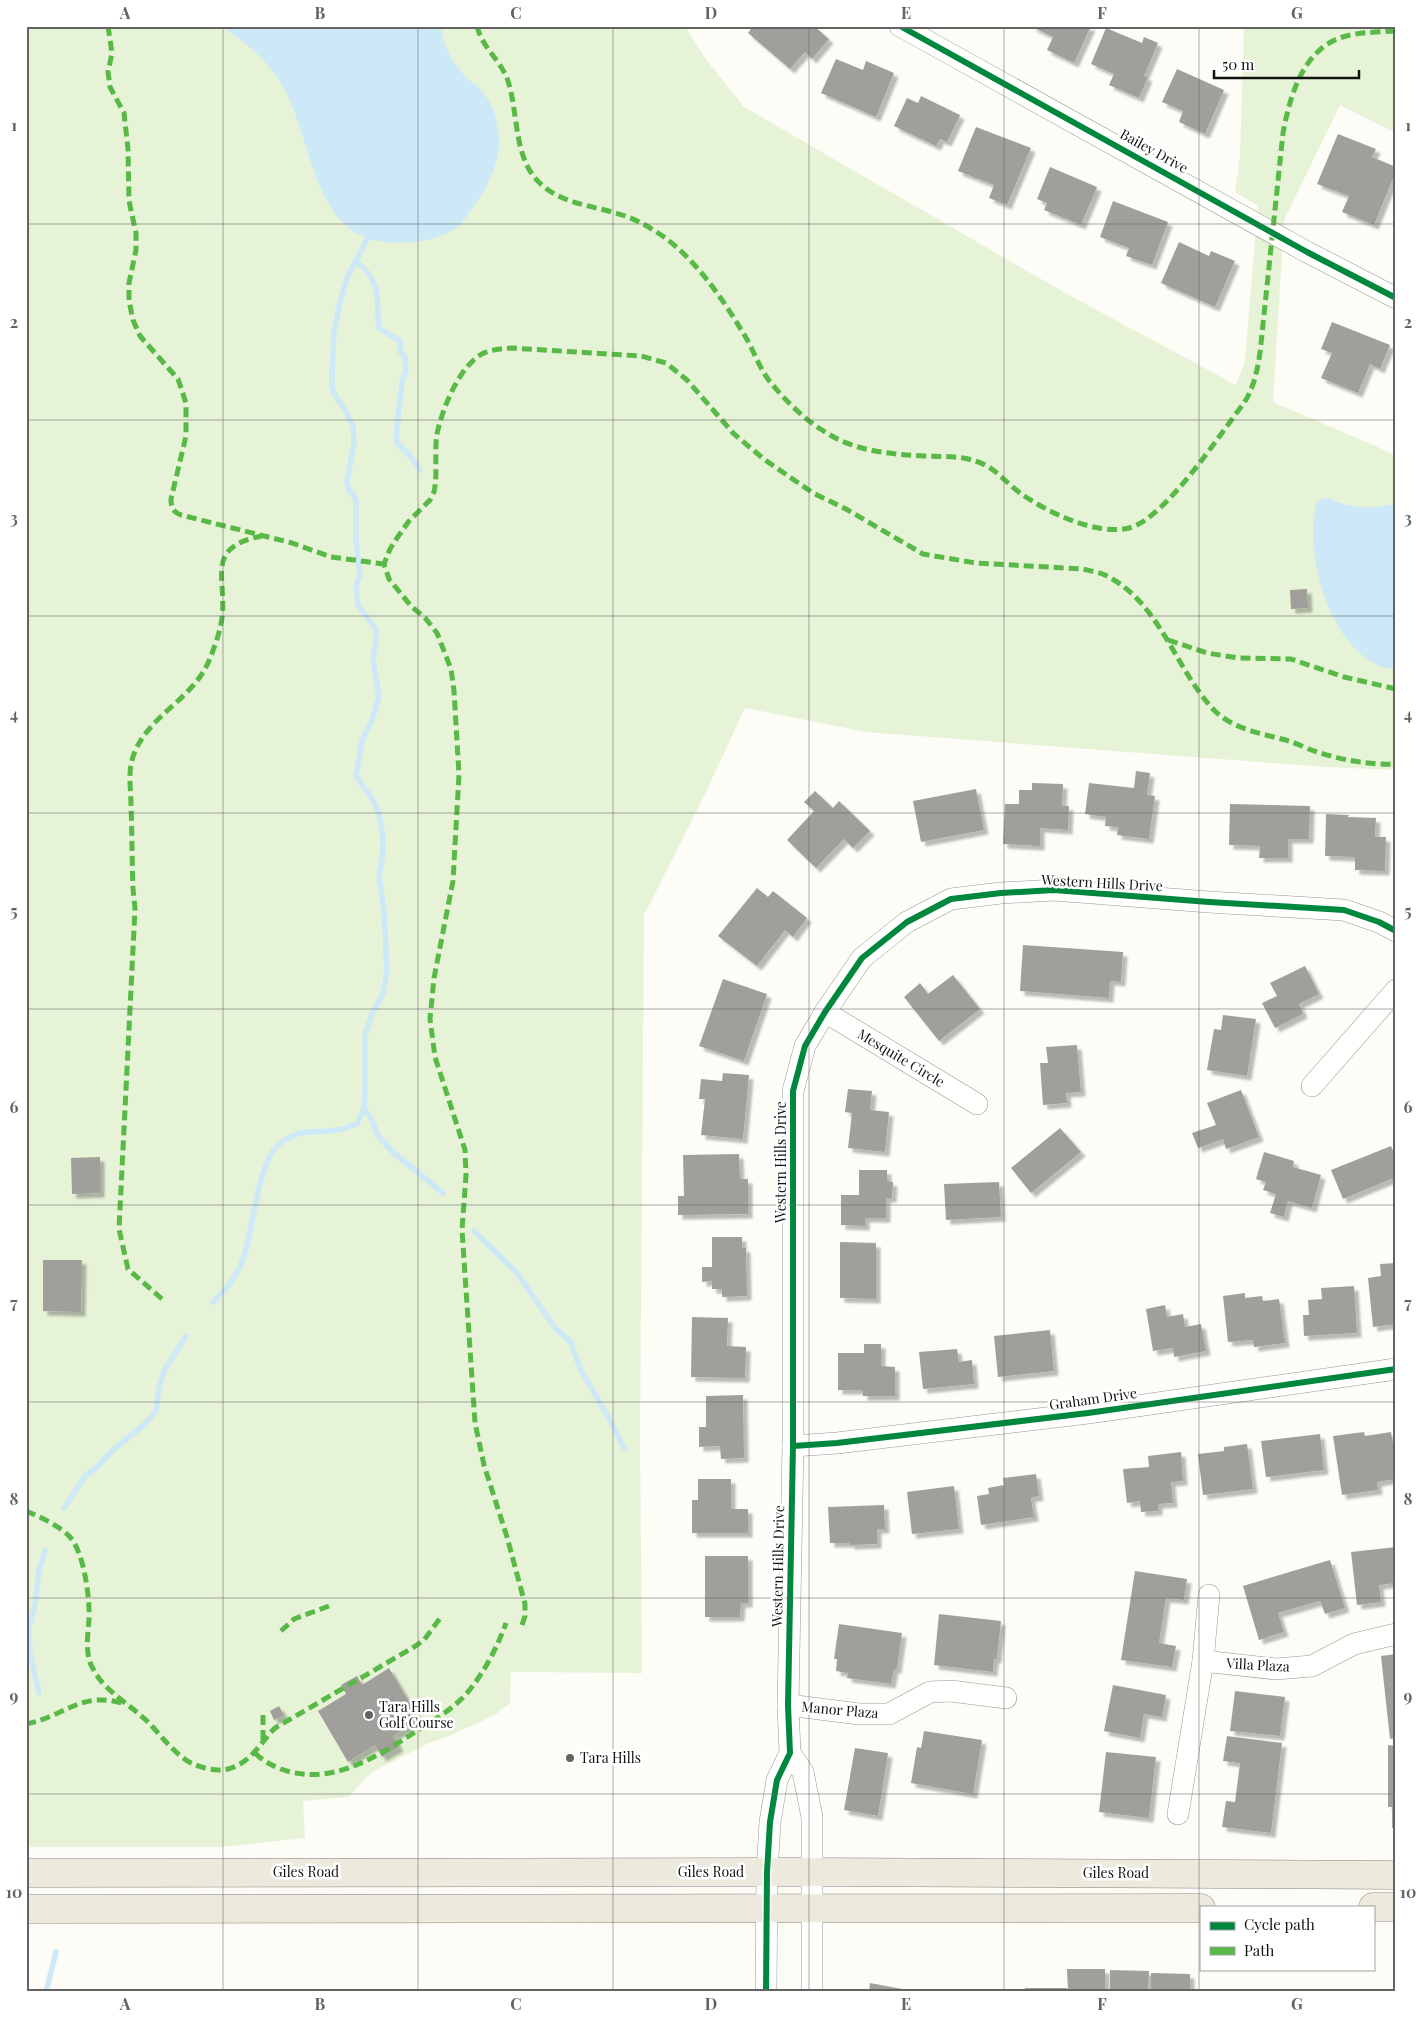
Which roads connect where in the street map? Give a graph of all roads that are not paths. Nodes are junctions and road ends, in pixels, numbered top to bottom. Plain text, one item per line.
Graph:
1 (900, 26) edge
2 (1396, 298) edge
3 (1396, 931) edge
4 (1396, 990) edge
5 (825, 1012) junction
6 (1312, 1086) dead end
7 (977, 1104) dead end
8 (1396, 1368) edge
9 (793, 1446) junction
10 (1209, 1595) dead end
11 (1396, 1634) edge
12 (1203, 1661) junction
13 (1006, 1698) dead end
14 (788, 1705) junction
15 (790, 1753) junction
16 (1178, 1814) dead end
17 (767, 1872) junction
18 (811, 1872) junction
19 (26, 1873) edge
20 (1396, 1875) edge
21 (811, 1907) junction
22 (1374, 1907) edge
23 (1396, 1907) edge
24 (768, 1908) junction
25 (1200, 1908) edge
26 (26, 1909) edge
27 (766, 1992) edge
28 (812, 1992) edge

1 - 2 street, Bailey Drive
3 - 5 street, Western Hills Drive
4 - 6 street
5 - 7 street, Mesquite Circle
5 - 9 street, Western Hills Drive
8 - 9 street, Graham Drive
9 - 14 street, Western Hills Drive
10 - 12 street
11 - 12 street, Villa Plaza
12 - 16 street
13 - 14 street, Manor Plaza
14 - 15 street, Western Hills Drive
15 - 17 street, Western Hills Drive
15 - 18 street
17 - 18 main road, Giles Road
17 - 19 main road, Giles Road
17 - 24 street, Western Hills Drive
18 - 20 main road, Giles Road
18 - 21 street
21 - 24 main road
21 - 25 main road
21 - 28 street
22 - 23 main road
24 - 26 main road
24 - 27 street, Western Hills Drive

